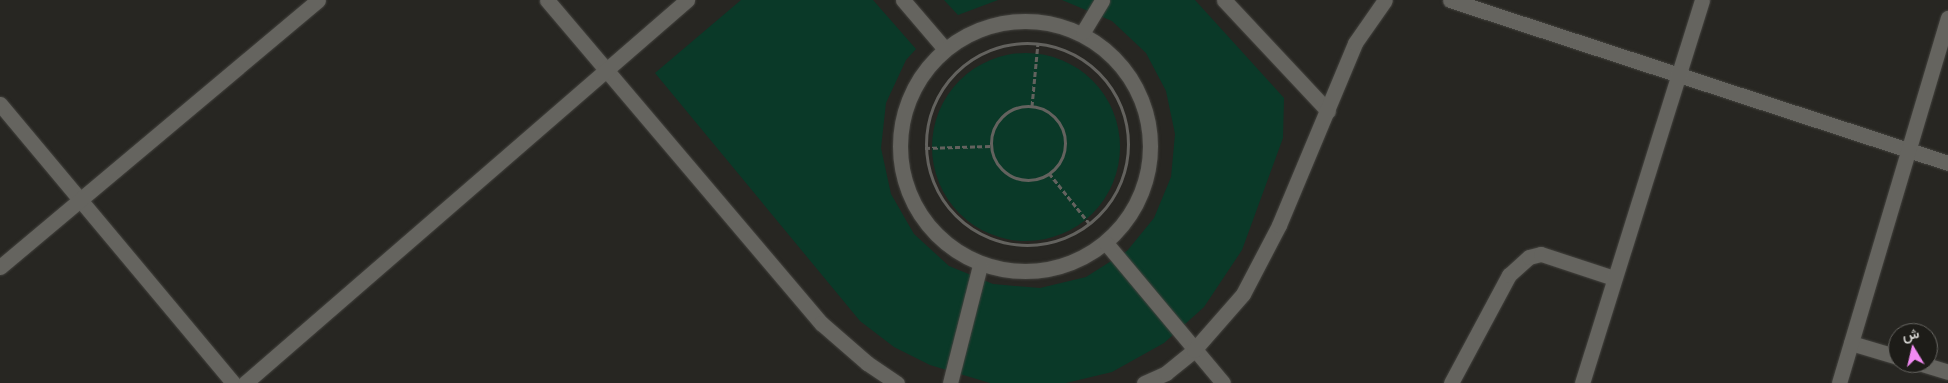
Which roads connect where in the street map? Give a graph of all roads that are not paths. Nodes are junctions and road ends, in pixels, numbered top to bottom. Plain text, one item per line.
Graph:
1 (318, 0) edge
2 (547, 0) edge
3 (687, 0) edge
4 (903, 0) edge
5 (1102, 0) edge
6 (1224, 0) edge
7 (1385, 0) edge
8 (1450, 0) edge
9 (1702, 0) edge
10 (1948, 18) edge
11 (1083, 32) junction
12 (944, 48) junction
13 (606, 70) junction
14 (1680, 78) junction
15 (0, 104) edge
16 (1328, 111) junction
17 (1908, 152) junction
18 (1948, 164) edge
19 (80, 197) junction
20 (1106, 243) junction
21 (980, 265) junction
22 (0, 267) edge
23 (1614, 278) junction
24 (1852, 343) junction
25 (1194, 350) junction
26 (1888, 354) edge
27 (233, 383) edge
28 (244, 383) edge
29 (897, 383) edge
30 (950, 383) edge
31 (1144, 383) edge
32 (1223, 383) edge
33 (1451, 383) edge
34 (1582, 383) edge
35 (1839, 383) edge

1 - 19 street
2 - 13 street
3 - 13 street
4 - 12 street
5 - 11 street
6 - 16 street
7 - 16 street
8 - 14 street
9 - 14 street
10 - 17 street
11 - 12 street
11 - 20 street
12 - 21 street
13 - 28 street
13 - 29 street
14 - 17 street
14 - 23 street
15 - 19 street
16 - 25 street
17 - 18 street
17 - 24 street
19 - 22 street
19 - 27 street
20 - 21 street
20 - 25 street
21 - 30 street
23 - 33 street
23 - 34 street
24 - 26 street
24 - 35 street
25 - 31 street
25 - 32 street

